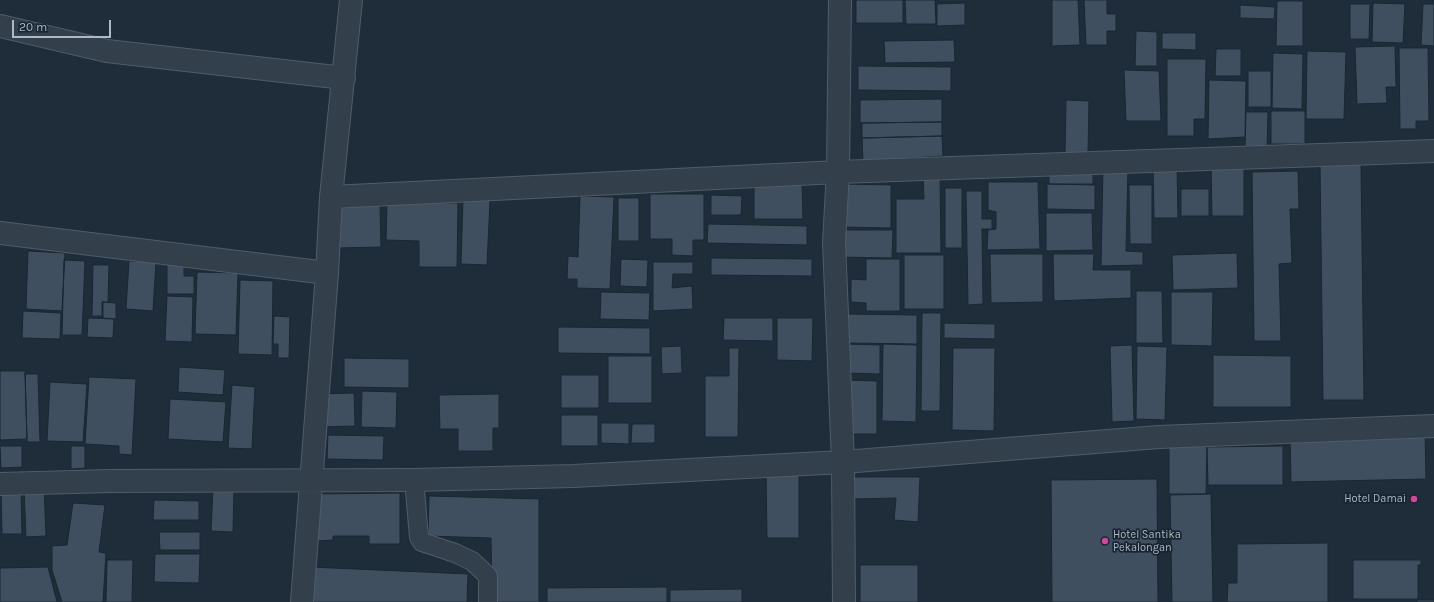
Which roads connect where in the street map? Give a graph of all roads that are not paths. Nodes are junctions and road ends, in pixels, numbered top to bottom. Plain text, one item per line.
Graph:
1 (351, 0) edge
2 (840, 0) edge
3 (0, 26) edge
4 (344, 78) junction
5 (1434, 151) edge
6 (838, 172) junction
7 (331, 197) junction
8 (0, 233) edge
9 (327, 273) junction
10 (1434, 426) edge
11 (843, 462) junction
12 (311, 480) junction
13 (414, 480) junction
14 (0, 484) edge
15 (302, 602) edge
16 (488, 602) edge
17 (844, 602) edge

1 - 4 street
2 - 6 street
3 - 4 street
4 - 7 street
5 - 6 street
6 - 7 street
6 - 11 street
7 - 9 street
8 - 9 street
9 - 12 street
10 - 11 street
11 - 13 street
11 - 17 street
12 - 13 street
12 - 14 street
12 - 15 street
13 - 16 lane

